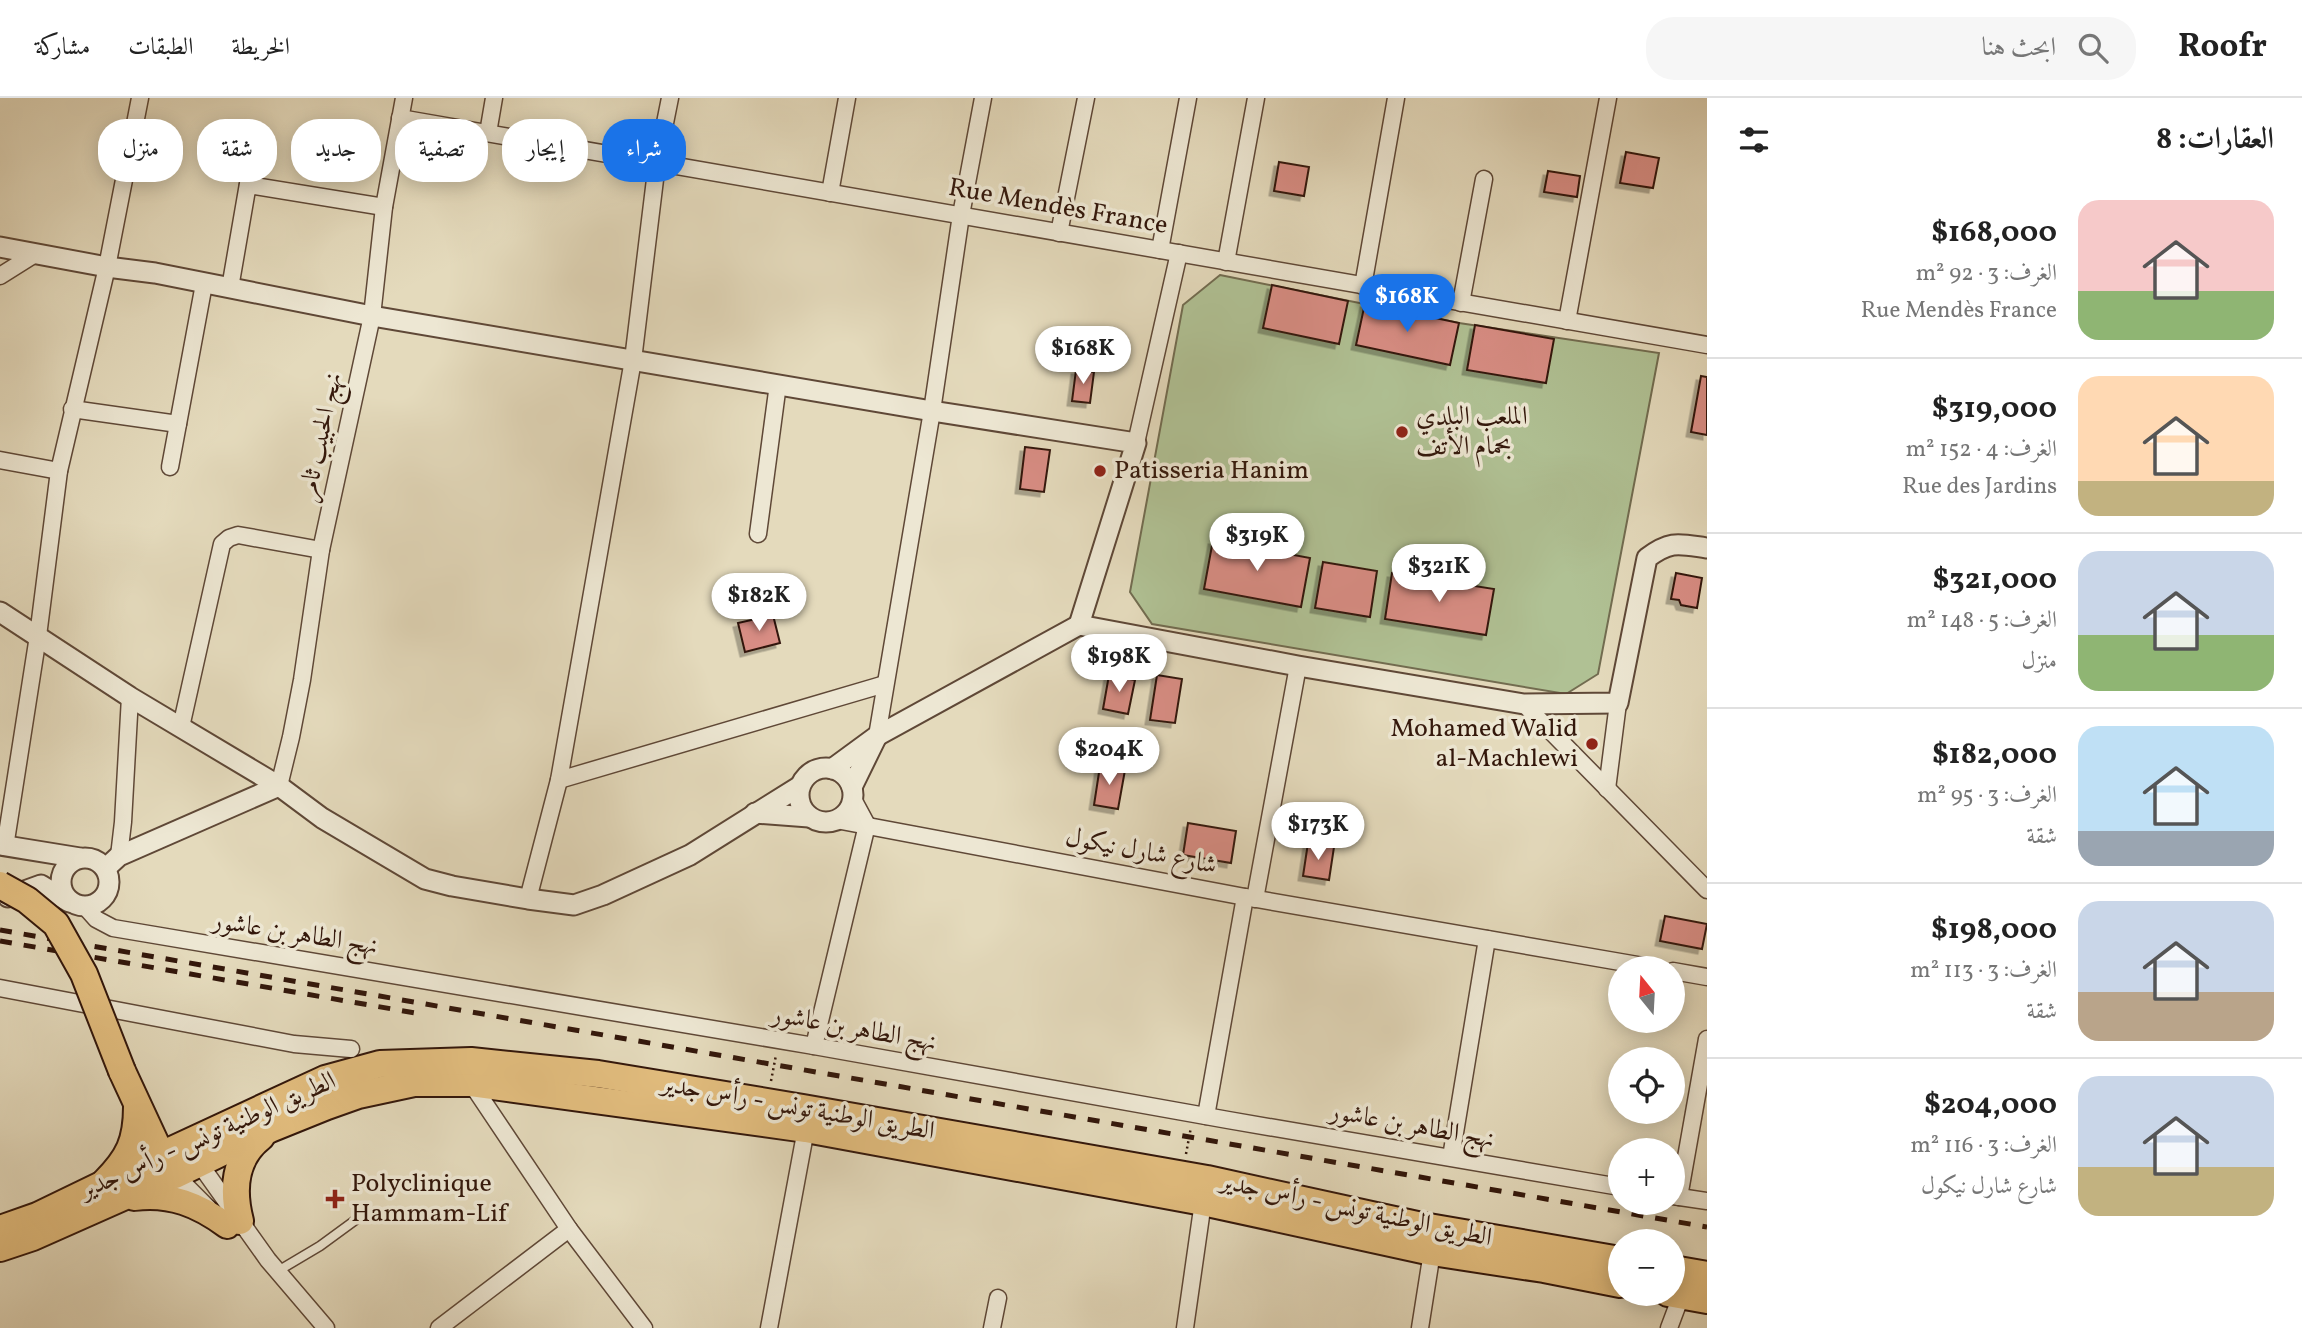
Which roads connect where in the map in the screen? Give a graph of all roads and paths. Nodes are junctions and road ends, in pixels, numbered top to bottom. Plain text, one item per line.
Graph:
1 (139, 98) edge
2 (404, 98) edge
3 (494, 98) edge
4 (670, 98) edge
5 (846, 98) edge
6 (984, 98) edge
7 (1086, 98) edge
8 (1188, 98) edge
9 (1256, 98) edge
10 (1396, 98) edge
11 (1608, 98) edge
12 (400, 118) junction
13 (406, 119) edge
14 (666, 119) edge
15 (488, 133) joint
16 (602, 153) edge
17 (686, 168) edge
18 (1484, 178) dead end
19 (248, 182) edge
20 (655, 182) edge
21 (248, 185) junction
22 (830, 192) junction
23 (384, 207) junction
24 (961, 215) junction
25 (1059, 233) junction
26 (0, 247) edge
27 (1160, 250) junction
28 (1180, 253) junction
29 (35, 254) junction
30 (1226, 262) junction
31 (107, 267) junction
32 (0, 276) edge
33 (204, 284) junction
34 (1363, 286) junction
35 (230, 288) junction
36 (1461, 303) junction
37 (372, 316) junction
38 (1567, 321) junction
39 (1707, 345) edge
40 (633, 360) junction
41 (778, 384) junction
42 (72, 409) junction
43 (932, 411) junction
44 (178, 424) junction
45 (1136, 443) junction
46 (0, 460) edge
47 (170, 467) dead end
48 (59, 471) junction
49 (758, 534) dead end
50 (1707, 548) edge
51 (321, 550) junction
52 (0, 612) edge
53 (1079, 625) junction
54 (38, 636) junction
55 (1298, 666) junction
56 (885, 684) junction
57 (130, 697) junction
58 (1618, 703) junction
59 (1524, 704) junction
60 (181, 726) junction
61 (877, 736) junction
62 (832, 769) junction
63 (559, 779) junction
64 (279, 786) junction
65 (800, 786) junction
66 (1607, 789) junction
67 (852, 793) junction
68 (755, 813) junction
69 (809, 817) junction
70 (836, 820) junction
71 (867, 825) junction
72 (3, 846) edge
73 (80, 858) junction
74 (113, 862) junction
75 (0, 885) edge
76 (1707, 890) edge
77 (1250, 898) junction
78 (528, 899) junction
79 (0, 900) edge
80 (81, 905) junction
81 (1487, 939) junction
82 (1608, 960) edge
83 (1685, 973) edge
84 (1707, 977) edge
85 (0, 988) edge
86 (1707, 1039) edge
87 (814, 1046) junction
88 (351, 1049) dead end
89 (776, 1055) dead end
90 (771, 1081) dead end
91 (471, 1083) junction
92 (137, 1105) junction
93 (1206, 1116) junction
94 (219, 1128) junction
95 (1191, 1128) dead end
96 (270, 1129) junction
97 (806, 1129) junction
98 (1685, 1150) edge
99 (193, 1153) junction
100 (1186, 1153) dead end
101 (1451, 1157) junction
102 (168, 1165) junction
103 (1608, 1185) edge
104 (1205, 1191) junction
105 (109, 1192) junction
106 (1685, 1197) edge
107 (1707, 1201) edge
108 (361, 1216) dead end
109 (234, 1224) junction
110 (0, 1227) edge
111 (569, 1229) junction
112 (0, 1249) edge
113 (1432, 1252) junction
114 (1608, 1258) edge
115 (273, 1266) junction
116 (1685, 1271) edge
117 (1707, 1275) edge
118 (1608, 1282) edge
119 (1685, 1297) edge
120 (998, 1298) dead end
121 (1707, 1300) edge
122 (1672, 1306) edge
123 (326, 1328) edge
124 (439, 1328) edge
125 (644, 1328) edge
126 (769, 1328) edge
127 (992, 1328) edge
128 (1185, 1328) edge
129 (1420, 1328) edge
130 (1669, 1328) edge

1 - 31 street
2 - 12 street, نهج الحبيب ثامر
3 - 15 street
4 - 14 street
5 - 22 street
6 - 24 street
7 - 25 street
8 - 27 street
9 - 30 street
10 - 34 street
11 - 38 street
12 - 13 street, Rue Mendès France
12 - 23 street, نهج الحبيب ثامر
15 - 16 street, Rue Mendès France
17 - 22 street, Rue Mendès France
18 - 36 street
19 - 21 street
20 - 40 street
21 - 23 street
21 - 35 street
22 - 24 street, Rue Mendès France
23 - 37 street, نهج الحبيب ثامر
24 - 25 street, Rue Mendès France
24 - 43 street
25 - 27 street, Rue Mendès France
26 - 29 street
27 - 28 street, Rue Mendès France
28 - 30 street, Rue Mendès France
28 - 45 street
29 - 31 street
29 - 32 street
30 - 34 street, Rue Mendès France
31 - 33 street
31 - 42 street
33 - 35 street
33 - 44 street
34 - 36 street, Rue Mendès France
35 - 37 street
36 - 38 street, Rue Mendès France
37 - 40 street
37 - 51 street, نهج الحبيب ثامر
38 - 39 street, Rue Mendès France
40 - 41 street
40 - 63 street
41 - 43 street
41 - 49 street
42 - 44 street
42 - 48 street
43 - 45 street
43 - 56 street
44 - 47 street
45 - 53 street
46 - 48 street
48 - 54 street
50 - 58 street
51 - 60 street
51 - 64 street, نهج الحبيب ثامر
52 - 54 street
53 - 55 street
53 - 61 street
54 - 57 street
54 - 72 street
55 - 59 street
55 - 77 street
56 - 61 street
56 - 63 street
57 - 60 street
57 - 74 street
58 - 59 street
58 - 66 street
59 - 66 street
60 - 64 street
61 - 62 street
61 - 67 street
62 - 65 street
62 - 67 street
63 - 78 street
64 - 74 street
64 - 78 street
65 - 68 street
65 - 69 street
66 - 76 street
67 - 70 street
67 - 71 street
68 - 69 street
68 - 78 street
69 - 70 street
70 - 71 street, شارع شارل نيكول
71 - 77 street, شارع شارل نيكول
71 - 87 street
72 - 73 street
73 - 74 street
73 - 80 street
74 - 80 street
75 - 92 highway, bridge
77 - 81 street, شارع شارل نيكول
77 - 93 street
79 - 80 street
80 - 87 street, نهج الطاهر بن عاشور
81 - 82 street, شارع شارل نيكول
81 - 101 street
83 - 84 street
85 - 88 street
86 - 98 street
87 - 93 street, نهج الطاهر بن عاشور
89 - 90 path, bridge
91 - 96 highway, الطريق الوطنية تونس - رأس جدير
91 - 97 highway, الطريق الوطنية تونس - رأس جدير
91 - 111 street
92 - 94 highway
92 - 102 highway
92 - 105 highway
93 - 101 street, نهج الطاهر بن عاشور
94 - 99 highway, الطريق الوطنية تونس - رأس جدير
94 - 104 highway, الطريق الوطنية تونس - رأس جدير
95 - 100 path, bridge
96 - 99 highway, الطريق الوطنية تونس - رأس جدير
96 - 109 highway
97 - 104 highway, الطريق الوطنية تونس - رأس جدير
97 - 126 street
99 - 102 highway, الطريق الوطنية تونس - رأس جدير
99 - 109 street
101 - 103 street, نهج الطاهر بن عاشور
102 - 105 main road, الطريق الوطنية تونس - رأس جدير
102 - 109 street
104 - 113 highway, الطريق الوطنية تونس - رأس جدير
104 - 114 highway, الطريق الوطنية تونس - رأس جدير
104 - 128 street
105 - 109 main road
105 - 110 main road, الطريق الوطنية تونس - رأس جدير
105 - 112 main road, الطريق الوطنية تونس - رأس جدير
106 - 107 street
108 - 115 lane
109 - 115 street
111 - 124 street
111 - 125 street
113 - 118 highway, الطريق الوطنية تونس - رأس جدير
113 - 129 street
115 - 123 street
116 - 117 highway
119 - 121 highway
120 - 127 street
122 - 130 street

